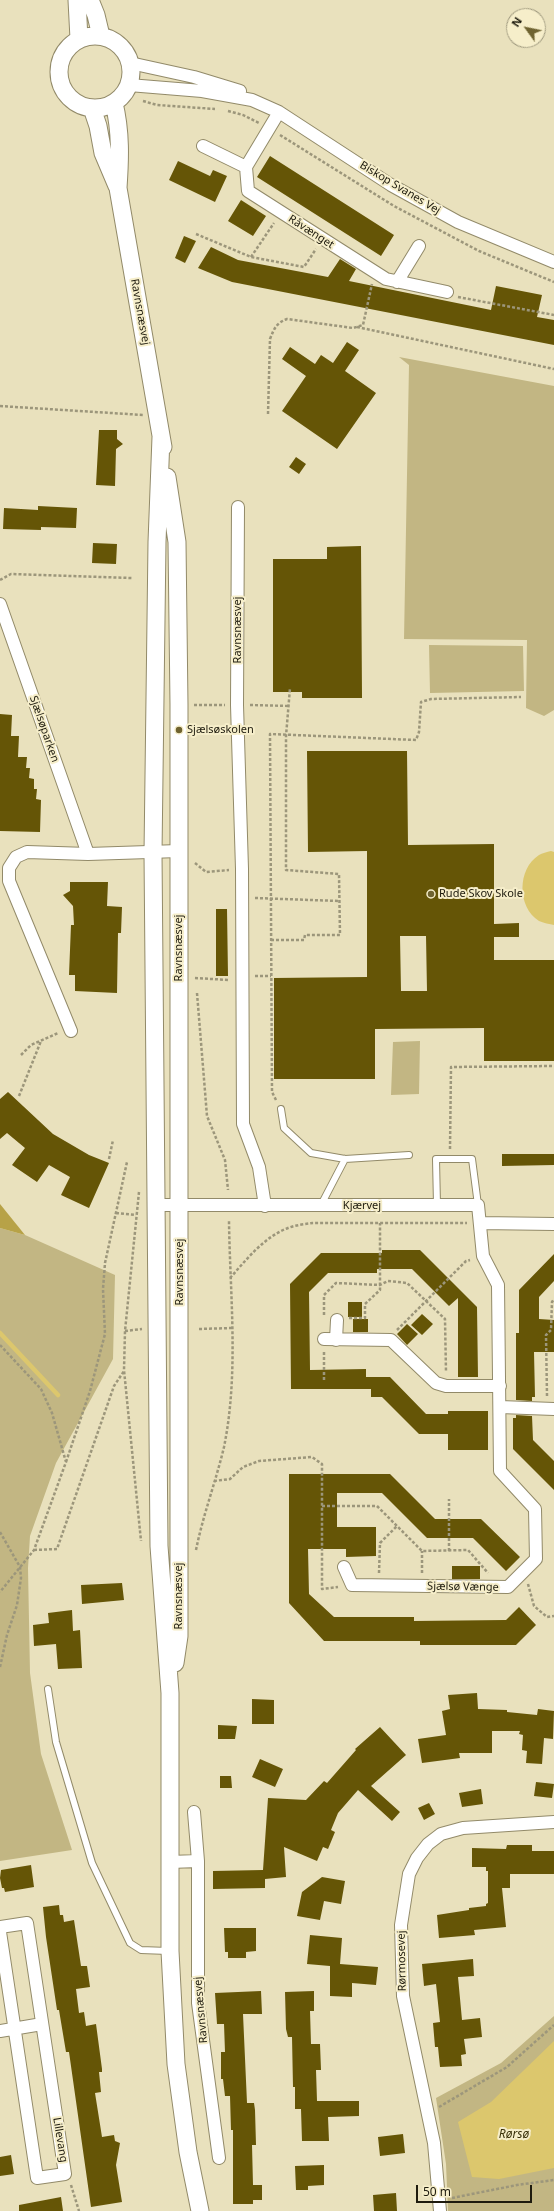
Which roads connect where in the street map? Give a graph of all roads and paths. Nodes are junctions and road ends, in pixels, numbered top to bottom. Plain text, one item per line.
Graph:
1 (77, 0) edge
2 (90, 0) edge
3 (101, 36) junction
4 (79, 39) junction
5 (130, 64) junction
6 (122, 94) junction
7 (252, 100) junction
8 (92, 108) junction
9 (279, 112) junction
10 (270, 128) junction
11 (203, 146) dead end
12 (246, 167) junction
13 (118, 188) junction
14 (281, 212) junction
15 (196, 234) dead end
16 (322, 239) junction
17 (419, 246) dead end
18 (251, 257) junction
19 (554, 262) edge
20 (374, 272) junction
21 (397, 282) junction
22 (554, 282) edge
23 (446, 292) joint
24 (554, 314) edge
25 (357, 327) junction
26 (554, 369) edge
27 (0, 406) edge
28 (268, 414) dead end
29 (157, 415) junction
30 (161, 436) junction
31 (238, 508) dead end
32 (132, 578) dead end
33 (0, 580) edge
34 (0, 604) edge
35 (290, 688) dead end
36 (521, 697) dead end
37 (179, 705) junction
38 (237, 705) junction
39 (290, 706) junction
40 (286, 736) junction
41 (153, 853) junction
42 (88, 854) junction
43 (184, 856) junction
44 (242, 869) junction
45 (242, 897) junction
46 (270, 898) junction
47 (339, 901) junction
48 (271, 940) junction
49 (195, 973) dead end
50 (195, 978) junction
51 (243, 980) junction
52 (70, 1030) joint
53 (41, 1041) junction
54 (21, 1055) dead end
55 (554, 1066) edge
56 (19, 1096) dead end
57 (281, 1109) joint
58 (113, 1140) dead end
59 (409, 1155) dead end
60 (109, 1159) dead end
61 (345, 1159) junction
62 (450, 1159) junction
63 (127, 1162) dead end
64 (228, 1190) dead end
65 (155, 1205) junction
66 (437, 1205) junction
67 (478, 1205) junction
68 (180, 1206) junction
69 (265, 1206) junction
70 (320, 1206) junction
71 (116, 1213) junction
72 (136, 1215) dead end
73 (229, 1222) dead end
74 (380, 1223) junction
75 (480, 1223) junction
76 (554, 1224) edge
77 (483, 1256) junction
78 (230, 1278) junction
79 (380, 1285) junction
80 (554, 1300) edge
81 (426, 1301) junction
82 (336, 1320) joint
83 (143, 1329) dead end
84 (199, 1329) dead end
85 (330, 1340) junction
86 (391, 1340) junction
87 (0, 1345) edge
88 (324, 1380) dead end
89 (446, 1386) junction
90 (500, 1386) junction
91 (500, 1407) junction
92 (551, 1408) edge
93 (66, 1462) junction
94 (214, 1481) dead end
95 (449, 1499) dead end
96 (322, 1506) junction
97 (397, 1526) junction
98 (0, 1532) edge
99 (34, 1550) junction
100 (422, 1551) junction
101 (449, 1551) junction
102 (20, 1567) junction
103 (344, 1567) dead end
104 (525, 1570) junction
105 (352, 1585) junction
106 (379, 1585) junction
107 (422, 1586) junction
108 (491, 1587) junction
109 (1, 1590) edge
110 (554, 1616) edge
111 (0, 1667) edge
112 (48, 1689) dead end
113 (170, 1693) junction
114 (194, 1812) dead end
115 (554, 1822) edge
116 (198, 1861) junction
117 (170, 1862) junction
118 (0, 1927) edge
119 (0, 1932) edge
120 (170, 1951) junction
121 (42, 2024) junction
122 (554, 2025) edge
123 (15, 2028) junction
124 (0, 2031) edge
125 (428, 2114) junction
126 (219, 2158) dead end
127 (65, 2174) junction
128 (554, 2180) edge
129 (440, 2206) edge
130 (79, 2211) edge
131 (200, 2211) edge

1 - 4 main road
2 - 3 main road
3 - 4 main road
3 - 5 main road
4 - 8 main road
5 - 6 main road
5 - 7 street, Biskop Svanes Vej
6 - 7 street, Biskop Svanes Vej
6 - 8 main road
6 - 10 path
6 - 13 main road, Ravnsnæsvej
7 - 9 street, Biskop Svanes Vej
8 - 13 main road, Ravnsnæsvej
9 - 10 street
9 - 19 street, Biskop Svanes Vej
10 - 12 street
10 - 22 path
11 - 12 street
12 - 14 street, Råvænget
13 - 29 main road, Ravnsnæsvej
14 - 16 street, Råvænget
14 - 18 path
15 - 18 path
16 - 18 path
16 - 20 street, Råvænget
17 - 21 street
20 - 21 street, Råvænget
20 - 25 path
21 - 23 street, Råvænget
23 - 24 path
25 - 26 path
25 - 28 path
27 - 29 path
29 - 30 main road, Ravnsnæsvej
30 - 37 main road, Ravnsnæsvej
30 - 41 main road, Ravnsnæsvej
31 - 38 street, Ravnsnæsvej
32 - 33 path
34 - 42 street, Sjælsøparken
35 - 39 path
36 - 40 path
37 - 38 path
37 - 43 main road, Ravnsnæsvej
38 - 39 path
38 - 44 street, Ravnsnæsvej
39 - 40 path
40 - 46 path
40 - 47 path
41 - 42 street
41 - 43 street
41 - 65 main road, Ravnsnæsvej
42 - 52 street
43 - 44 path
43 - 68 main road, Ravnsnæsvej
44 - 45 street, Ravnsnæsvej
45 - 46 path
45 - 51 street, Ravnsnæsvej
46 - 47 path
46 - 48 path
47 - 48 path
48 - 57 path
49 - 50 path
50 - 51 path
50 - 64 path
51 - 69 street, Ravnsnæsvej
52 - 53 path
53 - 54 path
53 - 56 path
55 - 62 path
57 - 61 lane
58 - 60 path
59 - 61 lane
61 - 70 lane
62 - 66 lane
62 - 67 lane
63 - 71 path
65 - 68 street, Kjærvej
65 - 113 main road, Ravnsnæsvej
66 - 67 street, Kjærvej
66 - 70 street, Kjærvej
67 - 75 street
68 - 69 street, Kjærvej
68 - 113 main road, Ravnsnæsvej
69 - 70 street, Kjærvej
71 - 72 path
71 - 93 path
73 - 78 path
74 - 75 path
74 - 78 path
74 - 79 path
75 - 76 street
75 - 77 street, Sjælsø Vænge
77 - 81 path
77 - 90 street, Sjælsø Vænge
78 - 84 path
79 - 81 path
79 - 82 path
79 - 85 path
80 - 92 path
81 - 86 path
81 - 89 path
82 - 85 street
83 - 99 path
85 - 86 street
85 - 88 path
86 - 89 street
87 - 93 path
89 - 90 street
90 - 91 street, Sjælsø Vænge
91 - 92 street
91 - 104 street, Sjælsø Vænge
93 - 99 path
94 - 96 path
95 - 101 path
96 - 97 path
96 - 105 path
97 - 100 path
97 - 106 path
98 - 102 path
99 - 102 path
100 - 101 path
100 - 107 path
101 - 108 path
102 - 109 path
102 - 111 path
103 - 105 street
104 - 108 street, Sjælsø Vænge
104 - 110 path
105 - 106 street, Sjælsø Vænge
106 - 107 street, Sjælsø Vænge
107 - 108 street, Sjælsø Vænge
112 - 120 lane
113 - 117 main road, Ravnsnæsvej
114 - 116 street, Ravnsnæsvej
115 - 125 street, Rørmosevej
116 - 117 street
116 - 126 street, Ravnsnæsvej
117 - 120 main road, Ravnsnæsvej
118 - 121 street, Lillevang
119 - 123 street, Lillevang
120 - 131 main road, Ravnsnæsvej
121 - 123 street
121 - 127 street, Lillevang
122 - 125 path
123 - 124 street
123 - 127 street, Lillevang
125 - 129 street, Rørmosevej
127 - 130 path
128 - 129 path

